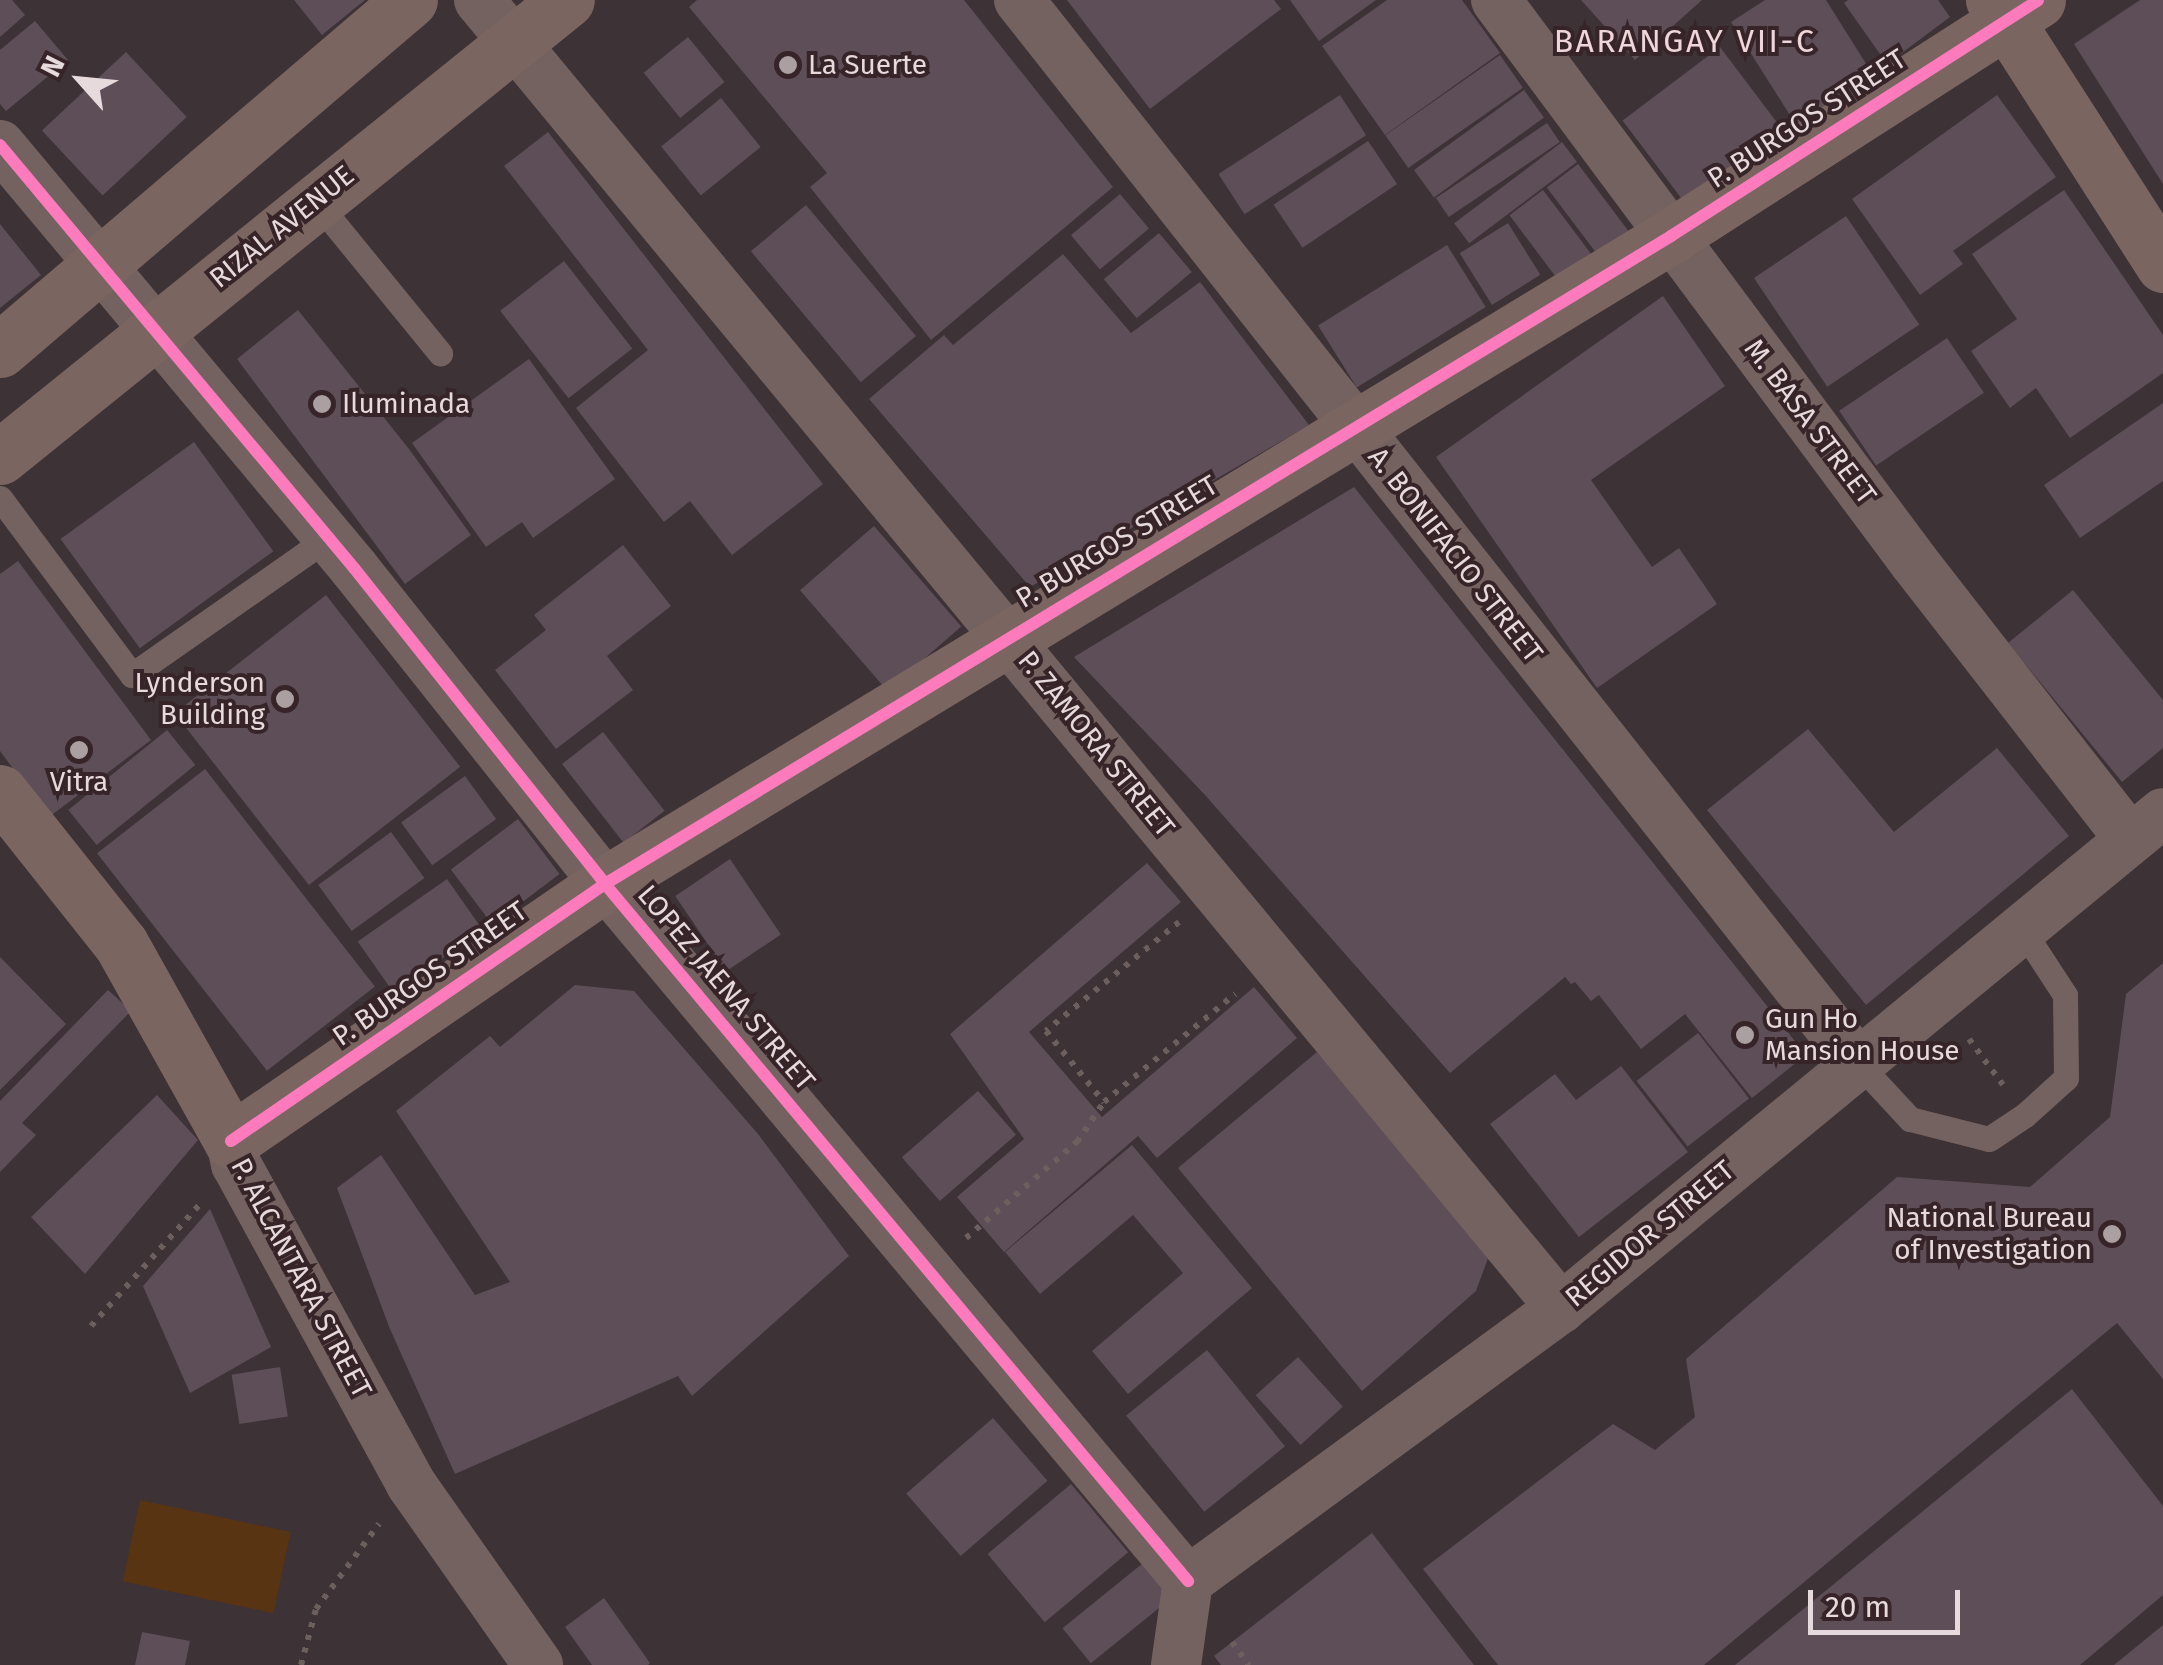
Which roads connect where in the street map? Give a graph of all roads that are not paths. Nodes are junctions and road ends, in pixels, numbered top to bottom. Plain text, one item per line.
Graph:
1 (410, 0) edge
2 (479, 0) edge
3 (567, 0) edge
4 (1019, 0) edge
5 (1496, 0) edge
6 (2012, 7) edge
7 (516, 41) junction
8 (0, 146) edge
9 (315, 200) junction
10 (1671, 236) junction
11 (2163, 265) edge
12 (103, 266) junction
13 (154, 330) junction
14 (0, 350) edge
15 (440, 353) dead end
16 (1354, 428) junction
17 (0, 457) edge
18 (0, 498) edge
19 (328, 537) junction
20 (1008, 636) junction
21 (0, 792) edge
22 (2146, 826) edge
23 (605, 884) junction
24 (2022, 929) junction
25 (1857, 1062) junction
26 (234, 1153) junction
27 (1561, 1308) junction
28 (1188, 1580) junction
29 (538, 1665) edge
30 (1176, 1665) edge

1 - 12 street
2 - 7 street, P. ZAMORA STREET
3 - 7 street, RIZAL AVENUE
4 - 16 street, A. BONIFACIO STREET
5 - 10 street, M. BASA STREET
6 - 10 street, P. BURGOS STREET
6 - 11 street
7 - 9 street, RIZAL AVENUE
7 - 20 street, P. ZAMORA STREET
8 - 12 street, LOPEZ JAENA STREET
9 - 13 street, RIZAL AVENUE
9 - 15 lane
10 - 16 street, P. BURGOS STREET
10 - 22 street, M. BASA STREET
12 - 13 street, LOPEZ JAENA STREET
12 - 14 street
13 - 17 street, RIZAL AVENUE
13 - 19 street, LOPEZ JAENA STREET
16 - 20 street, P. BURGOS STREET
16 - 25 street, A. BONIFACIO STREET
18 - 19 lane
19 - 23 street, LOPEZ JAENA STREET
20 - 23 street, P. BURGOS STREET
20 - 27 street, P. ZAMORA STREET
21 - 26 street, P. ALCANTARA STREET
22 - 24 street, REGIDOR STREET
23 - 26 street, P. BURGOS STREET
23 - 28 street, LOPEZ JAENA STREET
24 - 25 street, REGIDOR STREET
24 - 25 lane
25 - 27 street, REGIDOR STREET
26 - 29 street, P. ALCANTARA STREET
27 - 28 street, REGIDOR STREET
28 - 30 street

